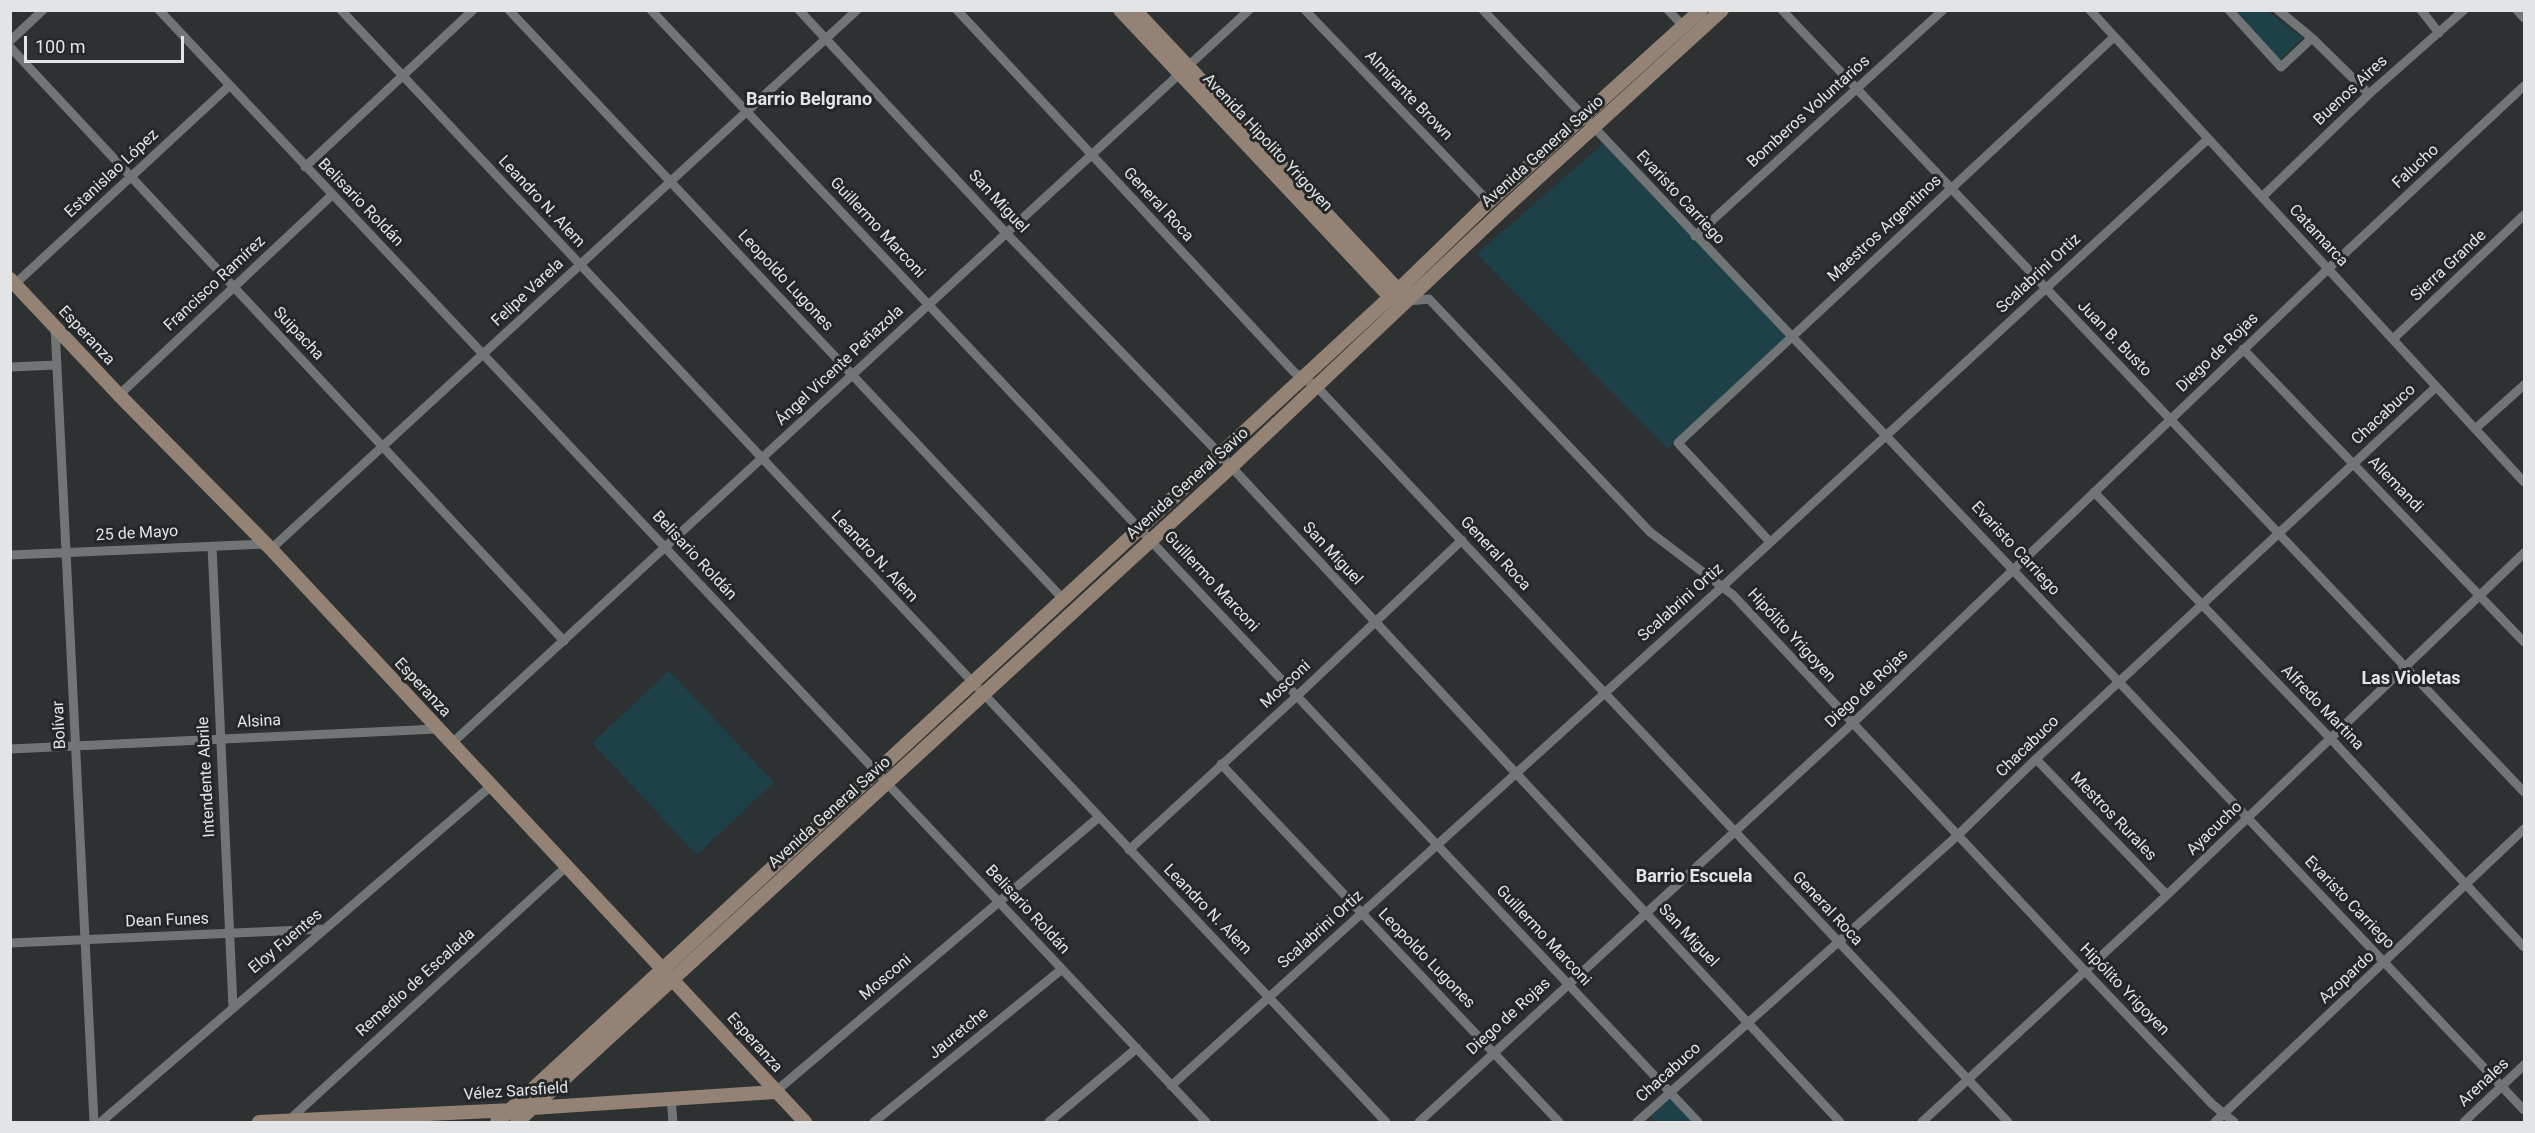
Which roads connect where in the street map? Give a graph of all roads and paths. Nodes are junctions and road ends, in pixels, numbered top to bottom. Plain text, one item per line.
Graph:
1 (43, 10) edge
2 (159, 10) edge
3 (341, 10) edge
4 (473, 10) edge
5 (509, 10) edge
6 (651, 10) edge
7 (799, 10) edge
8 (857, 10) edge
9 (957, 10) edge
10 (1120, 10) edge
11 (1135, 10) edge
12 (1249, 10) edge
13 (1305, 10) edge
14 (1483, 10) edge
15 (1668, 10) edge
16 (1701, 10) edge
17 (1722, 10) edge
18 (1782, 10) edge
19 (1943, 10) edge
20 (2090, 10) edge
21 (2229, 10) edge
22 (2278, 10) edge
23 (2421, 10) edge
24 (2464, 10) edge
25 (2517, 10) edge
26 (2524, 18) edge
27 (1688, 32) junction
28 (2439, 33) junction
29 (13, 35) edge
30 (2114, 37) junction
31 (2312, 38) junction
32 (826, 39) junction
33 (10, 47) edge
34 (1184, 71) junction
35 (403, 76) junction
36 (229, 86) junction
37 (2524, 86) edge
38 (1857, 90) junction
39 (2369, 94) junction
40 (747, 112) junction
41 (1583, 117) junction
42 (1593, 128) junction
43 (2208, 138) junction
44 (1092, 156) junction
45 (305, 167) junction
46 (131, 177) junction
47 (671, 182) junction
48 (1951, 189) junction
49 (332, 195) junction
50 (2262, 197) junction
51 (1489, 202) junction
52 (2523, 219) edge
53 (1007, 234) junction
54 (1695, 236) junction
55 (580, 265) junction
56 (2328, 269) junction
57 (13, 281) edge
58 (234, 287) junction
59 (2046, 288) junction
60 (1394, 293) junction
61 (1409, 301) junction
62 (929, 305) junction
63 (55, 327) junction
64 (1791, 337) junction
65 (2393, 339) junction
66 (2243, 349) junction
67 (483, 355) junction
68 (57, 365) junction
69 (10, 367) edge
70 (853, 375) junction
71 (1301, 379) junction
72 (2524, 385) edge
73 (1317, 387) junction
74 (2436, 387) junction
75 (119, 395) junction
76 (2170, 419) junction
77 (2475, 429) junction
78 (1886, 435) junction
79 (383, 447) junction
80 (1220, 455) junction
81 (762, 459) junction
82 (2354, 464) junction
83 (1231, 467) junction
84 (2524, 483) edge
85 (2094, 492) junction
86 (1140, 529) junction
87 (2279, 534) junction
88 (1151, 540) junction
89 (1462, 540) junction
90 (1770, 542) junction
91 (212, 546) junction
92 (268, 546) junction
93 (665, 548) junction
94 (66, 553) junction
95 (2524, 554) edge
96 (10, 555) edge
97 (2013, 569) junction
98 (1723, 585) junction
99 (2481, 595) junction
100 (1063, 600) junction
101 (2202, 605) junction
102 (1375, 622) junction
103 (564, 641) junction
104 (2524, 642) edge
105 (2407, 667) junction
106 (2119, 682) junction
107 (972, 684) junction
108 (1604, 693) junction
109 (982, 694) junction
110 (1297, 696) junction
111 (1853, 723) junction
112 (436, 729) junction
113 (220, 739) junction
114 (2332, 740) junction
115 (451, 744) junction
116 (76, 745) junction
117 (10, 748) edge
118 (2036, 759) junction
119 (1221, 764) junction
120 (876, 772) junction
121 (1516, 774) junction
122 (887, 783) junction
123 (491, 786) junction
124 (2524, 792) edge
125 (1099, 818) junction
126 (2247, 819) junction
127 (2524, 829) edge
128 (1734, 832) junction
129 (1957, 836) junction
130 (1437, 845) junction
131 (1129, 850) junction
132 (566, 867) junction
133 (2466, 886) junction
134 (2167, 895) junction
135 (999, 902) junction
136 (1646, 913) junction
137 (1362, 914) junction
138 (325, 929) junction
139 (230, 933) junction
140 (85, 939) junction
141 (10, 943) edge
142 (1839, 943) junction
143 (2524, 947) edge
144 (2385, 962) junction
145 (1062, 969) junction
146 (2085, 971) junction
147 (667, 973) junction
148 (1568, 984) junction
149 (1270, 997) junction
150 (233, 1007) junction
151 (1746, 1022) junction
152 (1137, 1048) junction
153 (1493, 1052) junction
154 (2524, 1065) edge
155 (1968, 1081) junction
156 (1171, 1086) junction
157 (2502, 1086) junction
158 (775, 1092) junction
159 (1670, 1093) junction
160 (671, 1098) junction
161 (533, 1108) junction
162 (2524, 1110) edge
163 (2224, 1114) junction
164 (514, 1116) edge
165 (94, 1122) edge
166 (101, 1122) edge
167 (259, 1122) edge
168 (287, 1122) edge
169 (497, 1122) edge
170 (673, 1122) edge
171 (805, 1122) edge
172 (874, 1122) edge
173 (1049, 1122) edge
174 (1206, 1122) edge
175 (1386, 1122) edge
176 (1419, 1122) edge
177 (1559, 1122) edge
178 (1636, 1122) edge
179 (1698, 1122) edge
180 (1840, 1122) edge
181 (1922, 1122) edge
182 (2008, 1122) edge
183 (2215, 1122) edge
184 (2234, 1122) edge
185 (2464, 1122) edge

1 - 29 street
2 - 36 street, Belisario Roldán
3 - 35 street, Leandro N. Alem
4 - 35 street
5 - 47 street, Leopoldo Lugones
6 - 40 street, Guillermo Marconi
7 - 32 street, San Miguel
8 - 32 street, Felipe Varela
9 - 44 street, General Roca
10 - 34 main road, Avenida Hipolito Yrigoyen
11 - 34 main road, Avenida Hipolito Yrigoyen
12 - 34 street, Ángel Vicente Peñazola
13 - 51 street, Almirante Brown
14 - 41 street, Evaristo Carriego
15 - 27 street
16 - 27 main road, Avenida General Savio
17 - 27 main road, Avenida General Savio
18 - 38 street, Juan B. Busto
19 - 38 street, Bomberos Voluntarios
20 - 30 street, Catamarca
21 - 31 street
22 - 31 street
23 - 28 street
24 - 28 street, Buenos Aires
25 - 26 street
27 - 41 main road, Avenida General Savio
27 - 42 main road, Avenida General Savio
28 - 39 street, Buenos Aires
30 - 43 street, Catamarca
30 - 48 street, Maestros Argentinos
31 - 39 street
32 - 40 street, Felipe Varela
32 - 53 street, San Miguel
33 - 46 street, Suipacha
34 - 44 street, Ángel Vicente Peñazola
34 - 60 main road, Avenida Hipolito Yrigoyen
35 - 45 street
35 - 55 street, Leandro N. Alem
36 - 45 street, Belisario Roldán
36 - 46 street, Estanislao López
37 - 56 street, Falucho
38 - 48 street, Juan B. Busto
38 - 54 street, Bomberos Voluntarios
39 - 50 street, Buenos Aires
40 - 47 street, Felipe Varela
40 - 62 street, Guillermo Marconi
41 - 42 street, Evaristo Carriego
41 - 51 main road, Avenida General Savio
42 - 54 street, Evaristo Carriego
42 - 61 main road, Avenida General Savio
43 - 50 street, Catamarca
43 - 59 street, Scalabrini Ortiz
44 - 53 street, Ángel Vicente Peñazola
44 - 71 street, General Roca
45 - 49 street, Belisario Roldán
46 - 57 street, Estanislao López
46 - 58 street, Suipacha
47 - 55 street, Felipe Varela
47 - 70 street, Leopoldo Lugones
48 - 59 street, Juan B. Busto
48 - 64 street, Maestros Argentinos
49 - 58 street, Francisco Ramírez
49 - 67 street, Belisario Roldán
50 - 56 street, Catamarca
51 - 60 main road, Avenida General Savio
52 - 65 street, Sierra Grande
53 - 62 street, Ángel Vicente Peñazola
53 - 80 street, San Miguel
54 - 64 street, Evaristo Carriego
55 - 67 street, Felipe Varela
55 - 81 street, Leandro N. Alem
56 - 65 street, Catamarca
56 - 66 street, Diego de Rojas
57 - 63 main road, Esperanza
58 - 75 street, Francisco Ramírez
58 - 79 street, Suipacha
59 - 76 street, Juan B. Busto
59 - 78 street, Scalabrini Ortiz
60 - 61 main road, Avenida Hipolito Yrigoyen
60 - 71 main road, Avenida General Savio
61 - 73 main road, Avenida General Savio
61 - 98 street, Hipólito Yrigoyen
62 - 70 street, Ángel Vicente Peñazola
62 - 86 street, Guillermo Marconi
63 - 68 street, Bolívar
63 - 75 main road, Esperanza
64 - 78 street, Evaristo Carriego
64 - 90 street, Maestros Argentinos
65 - 74 street, Catamarca
66 - 76 street, Diego de Rojas
66 - 82 street, Allemandi
67 - 79 street, Felipe Varela
67 - 93 street, Belisario Roldán
68 - 69 street
68 - 94 street, Bolívar
70 - 81 street, Ángel Vicente Peñazola
70 - 100 street, Leopoldo Lugones
71 - 73 street, General Roca
71 - 80 main road, Avenida General Savio
72 - 77 street
73 - 83 main road, Avenida General Savio
73 - 89 street, General Roca
74 - 77 street, Catamarca
74 - 82 street, Chacabuco
75 - 92 main road, Esperanza
76 - 85 street, Diego de Rojas
76 - 87 street, Juan B. Busto
77 - 84 street, Catamarca
78 - 90 street, Scalabrini Ortiz
78 - 97 street, Evaristo Carriego
79 - 92 street, Felipe Varela
79 - 103 street, Suipacha
80 - 83 street, San Miguel
80 - 86 main road, Avenida General Savio
81 - 93 street, Ángel Vicente Peñazola
81 - 107 street, Leandro N. Alem
82 - 87 street, Chacabuco
82 - 99 street, Allemandi
83 - 88 main road, Avenida General Savio
83 - 102 street, San Miguel
85 - 97 street, Diego de Rojas
85 - 101 street, Alfredo Martina
86 - 88 street, Guillermo Marconi
86 - 100 main road, Avenida General Savio
87 - 101 street, Chacabuco
87 - 105 street, Juan B. Busto
88 - 109 main road, Avenida General Savio
88 - 110 street, Guillermo Marconi
89 - 102 street, Mosconi
89 - 108 street, General Roca
90 - 98 street, Scalabrini Ortiz
91 - 92 street, 25 de Mayo
91 - 94 street, 25 de Mayo
91 - 113 street, Intendente Abrile
92 - 112 main road, Esperanza
93 - 103 street, Ángel Vicente Peñazola
93 - 120 street, Belisario Roldán
94 - 96 street, 25 de Mayo
94 - 116 street, Bolívar
95 - 99 street, Ayacucho
97 - 106 street, Evaristo Carriego
97 - 111 street, Diego de Rojas
98 - 108 street, Scalabrini Ortiz
98 - 111 street, Hipólito Yrigoyen
99 - 104 street, Allemandi
99 - 105 street, Ayacucho
100 - 107 main road, Avenida General Savio
101 - 106 street, Chacabuco
101 - 114 street, Alfredo Martina
102 - 110 street, Mosconi
102 - 121 street, San Miguel
103 - 115 street, Ángel Vicente Peñazola
105 - 114 street, Ayacucho
105 - 124 street, Juan B. Busto
106 - 118 street, Chacabuco
106 - 126 street, Evaristo Carriego
107 - 109 street, Leandro N. Alem
107 - 120 main road, Avenida General Savio
108 - 121 street, Scalabrini Ortiz
108 - 128 street, General Roca
109 - 122 main road, Avenida General Savio
109 - 125 street, Leandro N. Alem
110 - 119 street, Mosconi
110 - 130 street, Guillermo Marconi
111 - 128 street, Diego de Rojas
111 - 129 street, Hipólito Yrigoyen
112 - 113 street, Alsina
112 - 115 main road, Esperanza
113 - 116 street, Alsina
113 - 139 street, Intendente Abrile
114 - 126 street, Ayacucho
114 - 133 street, Alfredo Martina
115 - 123 main road, Esperanza
116 - 117 street, Alsina
116 - 140 street, Bolívar
118 - 129 street, Chacabuco
118 - 134 street, Mestros Rurales
119 - 131 street, Mosconi
119 - 137 street, Leopoldo Lugones
120 - 122 street, Belisario Roldán
120 - 147 main road, Avenida General Savio
121 - 130 street, Scalabrini Ortiz
121 - 136 street, San Miguel
122 - 135 street, Belisario Roldán
122 - 147 main road, Avenida General Savio
123 - 132 main road, Esperanza
123 - 138 street, Eloy Fuentes
125 - 131 street, Leandro N. Alem
125 - 135 street, Mosconi
126 - 134 street, Ayacucho
126 - 144 street, Evaristo Carriego
127 - 133 street, Azopardo
128 - 136 street, Diego de Rojas
128 - 142 street, General Roca
129 - 142 street, Chacabuco
129 - 146 street, Hipólito Yrigoyen
130 - 137 street, Scalabrini Ortiz
130 - 148 street, Guillermo Marconi
131 - 149 street, Leandro N. Alem
132 - 147 main road, Esperanza
132 - 168 street, Remedio de Escalada
133 - 143 street, Alfredo Martina
133 - 144 street, Azopardo
134 - 146 street, Ayacucho
135 - 145 street, Belisario Roldán
135 - 158 street, Mosconi
136 - 148 street, Diego de Rojas
136 - 151 street, San Miguel
137 - 149 street, Scalabrini Ortiz
137 - 153 street, Leopoldo Lugones
138 - 139 street, Dean Funes
138 - 150 street, Eloy Fuentes
139 - 140 street, Dean Funes
139 - 150 street, Intendente Abrile
140 - 141 street, Dean Funes
140 - 165 street, Bolívar
142 - 151 street, Chacabuco
142 - 155 street, General Roca
144 - 157 street, Evaristo Carriego
144 - 163 street, Azopardo
145 - 152 street, Belisario Roldán
145 - 172 street, Jauretche
146 - 155 street, Ayacucho
146 - 163 street, Hipólito Yrigoyen
147 - 158 main road, Esperanza
147 - 161 main road
147 - 164 main road
148 - 153 street, Diego de Rojas
148 - 159 street, Guillermo Marconi
149 - 156 street, Scalabrini Ortiz
149 - 175 street, Leandro N. Alem
150 - 166 street, Eloy Fuentes
151 - 159 street, Chacabuco
151 - 180 street, San Miguel
152 - 156 street, Belisario Roldán
152 - 173 street
153 - 176 street, Diego de Rojas
153 - 177 street, Leopoldo Lugones
154 - 157 street, Arenales
155 - 181 street, Ayacucho
155 - 182 street, General Roca
156 - 174 street, Belisario Roldán
157 - 162 street, Evaristo Carriego
157 - 185 street, Arenales
158 - 160 main road, Vélez Sarsfield
158 - 171 main road, Esperanza
159 - 178 street, Chacabuco
159 - 179 street, Guillermo Marconi
160 - 161 main road, Vélez Sarsfield
160 - 170 street
161 - 164 main road, Vélez Sarsfield
163 - 183 street, Azopardo
163 - 184 street, Hipólito Yrigoyen
164 - 168 main road, Vélez Sarsfield
164 - 169 main road
167 - 168 main road, Vélez Sarsfield

